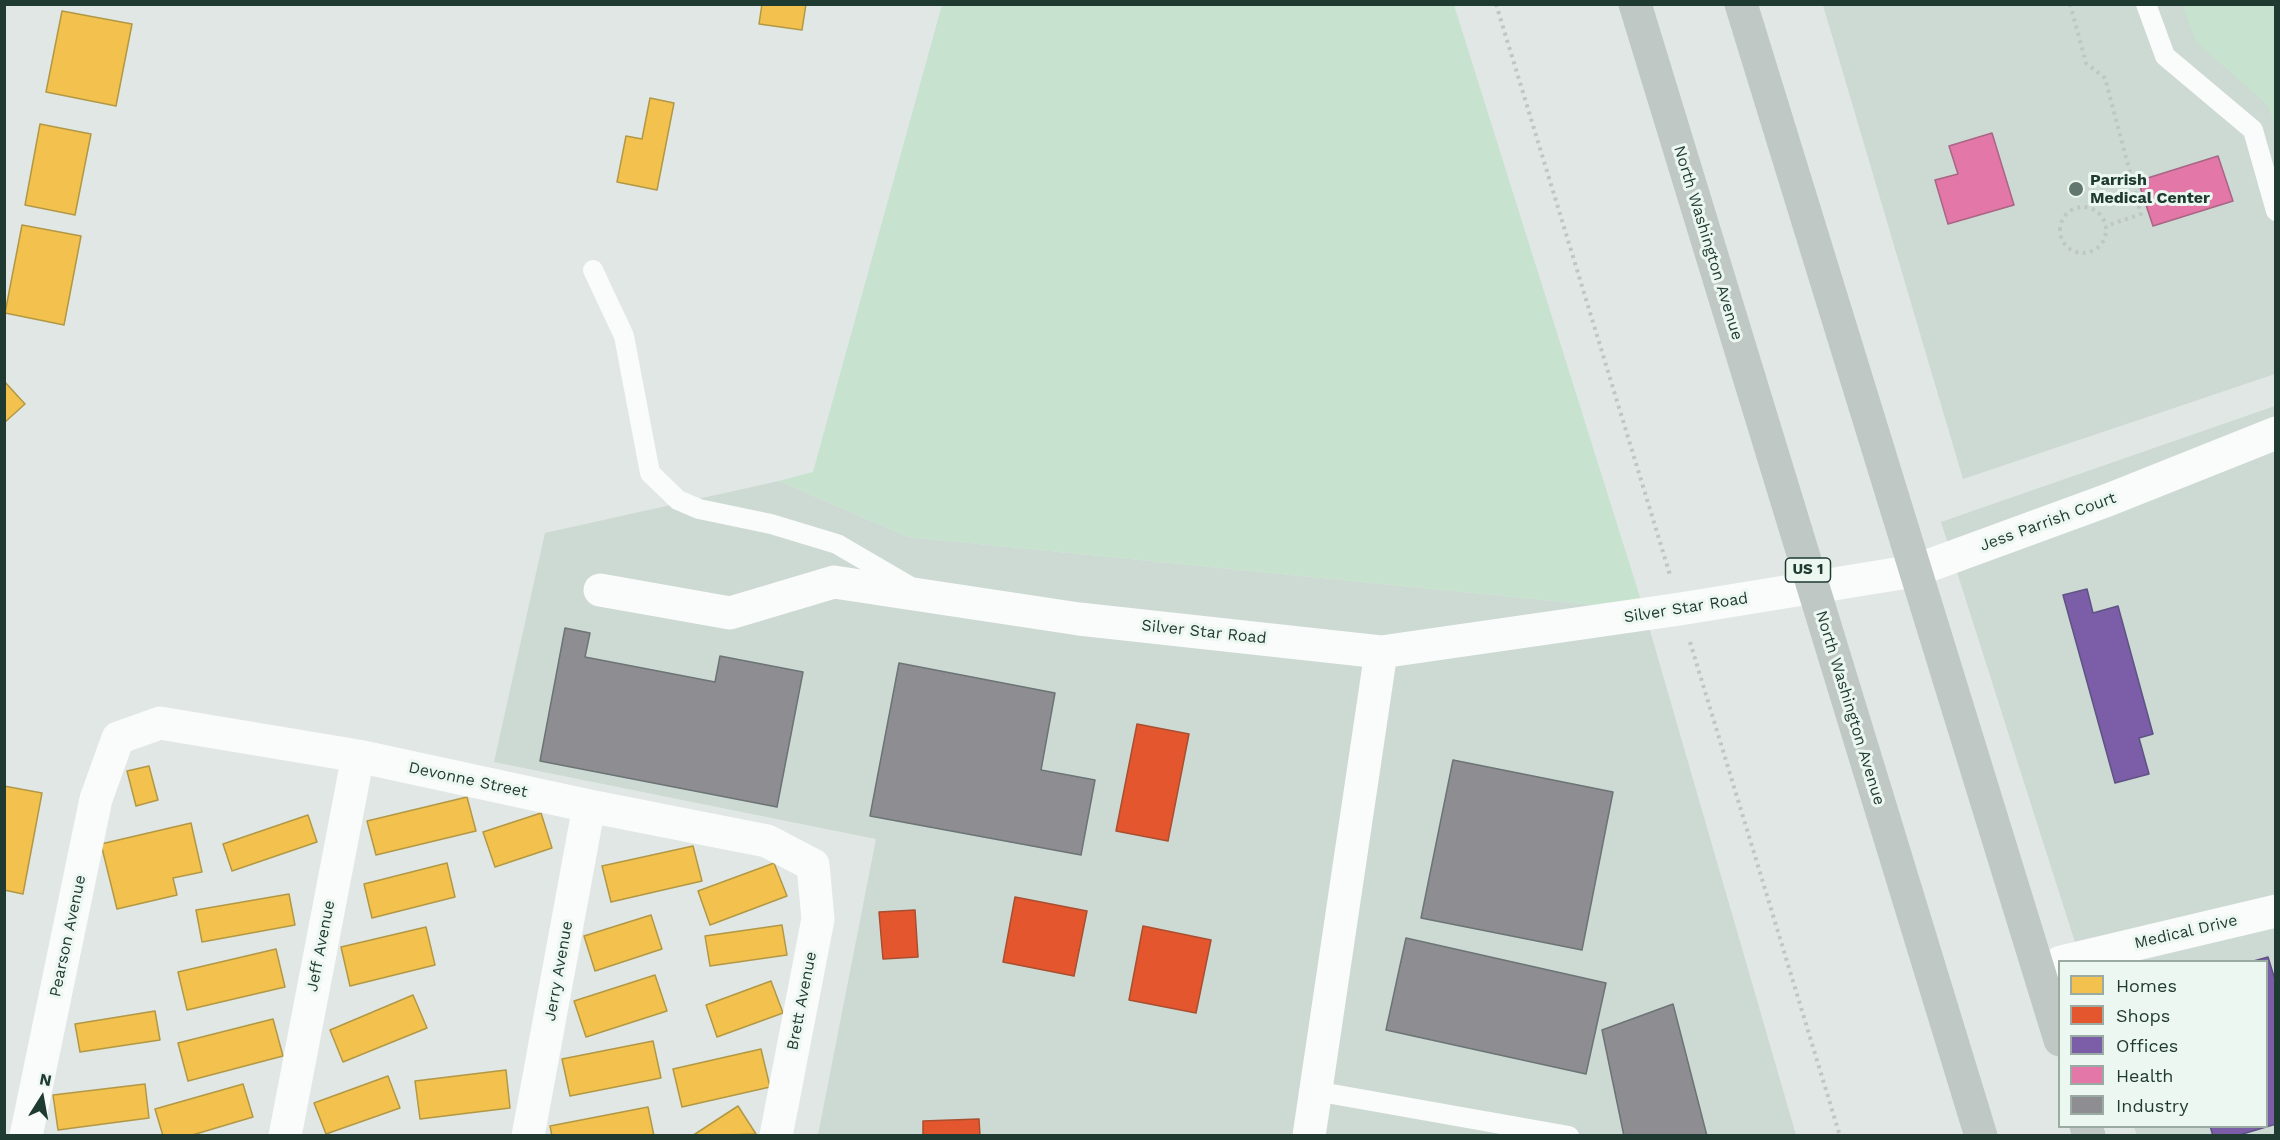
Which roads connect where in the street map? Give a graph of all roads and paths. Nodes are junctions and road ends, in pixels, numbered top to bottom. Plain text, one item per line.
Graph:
1 (1496, 4) edge
2 (1635, 4) edge
3 (1741, 4) edge
4 (2070, 4) edge
5 (2146, 4) edge
6 (2276, 211) edge
7 (2106, 226) junction
8 (593, 270) dead end
9 (2276, 433) edge
10 (1914, 571) junction
11 (1814, 588) junction
12 (600, 590) dead end
13 (925, 595) junction
14 (1680, 609) junction
15 (1381, 652) junction
16 (118, 738) joint
17 (358, 756) junction
18 (589, 806) junction
19 (813, 865) joint
20 (2276, 911) edge
21 (2065, 960) edge
22 (2052, 963) edge
23 (2058, 1021) edge
24 (1315, 1091) junction
25 (26, 1136) edge
26 (285, 1136) edge
27 (528, 1136) edge
28 (776, 1136) edge
29 (1309, 1136) edge
30 (1569, 1136) edge
31 (1840, 1136) edge
32 (1981, 1136) edge

1 - 14 path
2 - 11 main road, North Washington Avenue / US 1
3 - 10 main road
4 - 7 path
5 - 6 lane
7 - 7 path
8 - 13 lane
9 - 10 street, Jess Parrish Court
10 - 11 street, Jess Parrish Court
10 - 22 main road
11 - 14 street, Silver Star Road
11 - 32 main road, North Washington Avenue / US 1
12 - 13 street, Silver Star Road
13 - 15 street, Silver Star Road
14 - 15 street, Silver Star Road
14 - 31 path
15 - 24 street
16 - 17 street, Devonne Street
16 - 25 street, Pearson Avenue
17 - 18 street, Devonne Street
17 - 26 street, Jeff Avenue
18 - 19 street, Devonne Street
18 - 27 street, Jerry Avenue
19 - 28 street, Brett Avenue
20 - 21 street, Medical Drive
22 - 23 main road
24 - 29 street
24 - 30 lane

